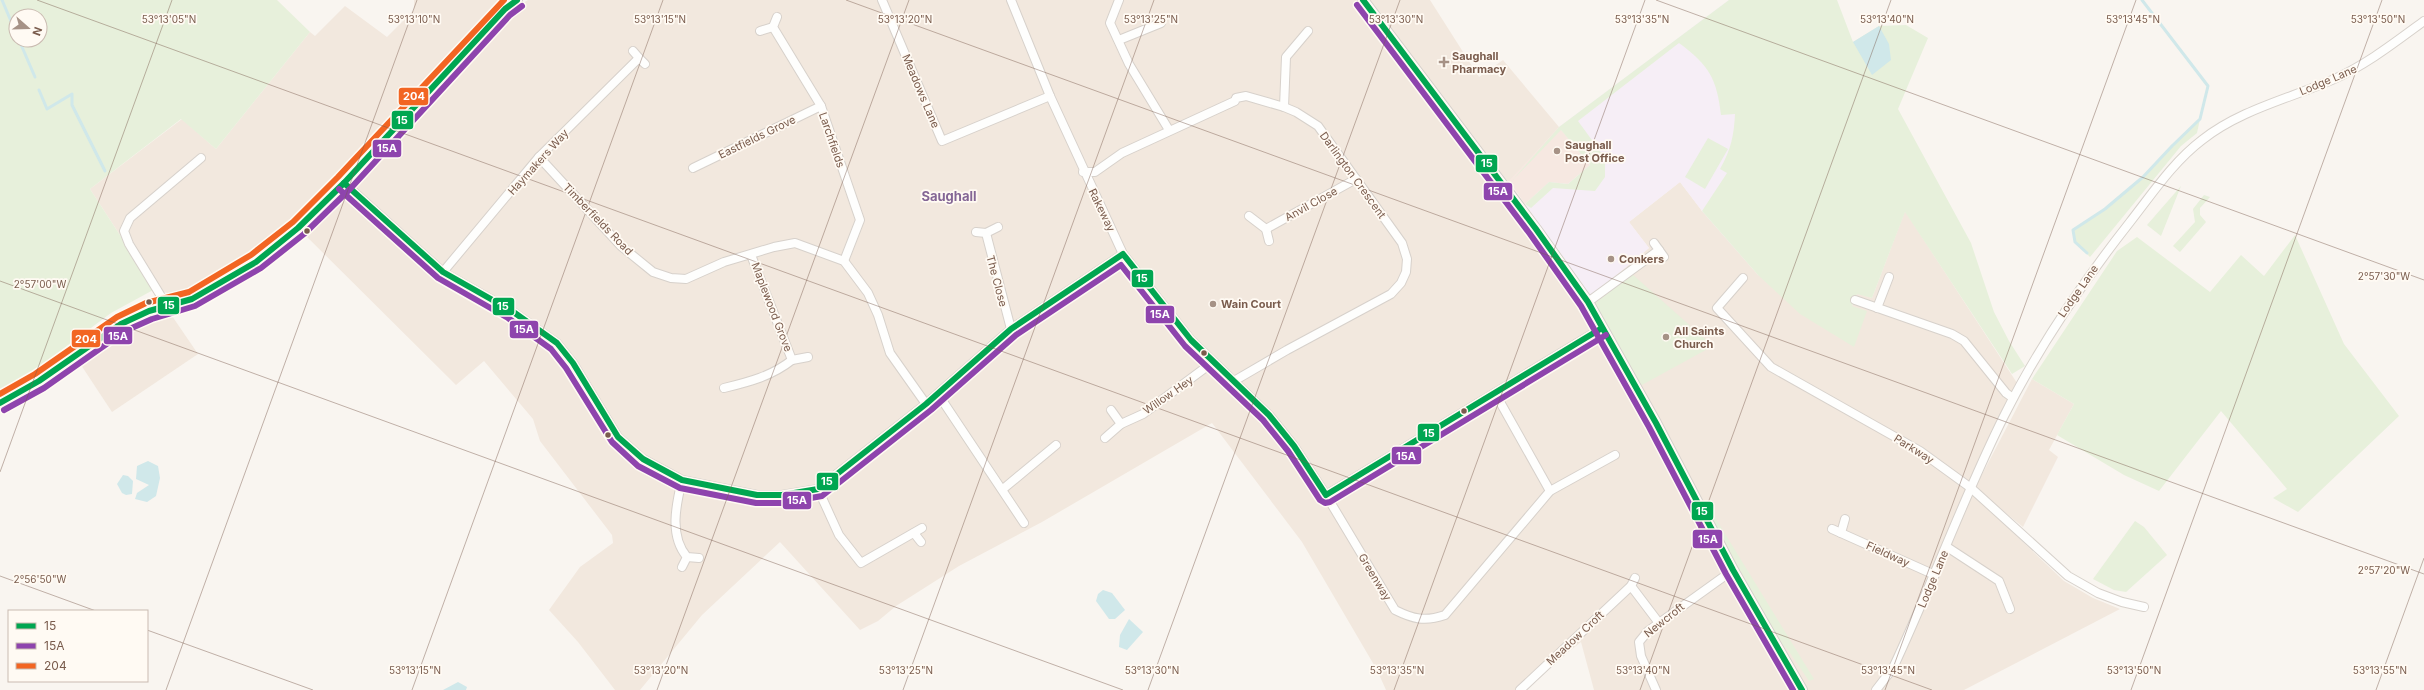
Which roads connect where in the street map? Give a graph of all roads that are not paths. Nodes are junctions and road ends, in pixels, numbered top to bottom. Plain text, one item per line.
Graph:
1 (517, 0) edge
2 (882, 0) edge
3 (1010, 0) edge
4 (1119, 0) edge
5 (1363, 0) edge
6 (777, 17) dead end
7 (2424, 21) edge
8 (1161, 23) dead end
9 (772, 27) junction
10 (760, 31) dead end
11 (1308, 31) dead end
12 (1118, 37) junction
13 (645, 64) dead end
14 (1050, 96) junction
15 (821, 106) junction
16 (1284, 107) junction
17 (1169, 130) junction
18 (539, 157) junction
19 (201, 158) dead end
20 (693, 168) dead end
21 (1083, 172) junction
22 (1356, 179) junction
23 (344, 183) junction
24 (1249, 216) dead end
25 (998, 227) dead end
26 (1266, 229) junction
27 (976, 232) dead end
28 (986, 233) junction
29 (1269, 241) dead end
30 (1123, 254) junction
31 (751, 255) junction
32 (1664, 257) dead end
33 (844, 261) junction
34 (443, 272) junction
35 (1743, 278) dead end
36 (1888, 278) dead end
37 (1855, 300) dead end
38 (1588, 302) junction
39 (167, 306) junction
40 (1878, 308) junction
41 (1602, 328) junction
42 (1011, 329) junction
43 (808, 357) dead end
44 (792, 360) junction
45 (1213, 362) junction
46 (1234, 381) junction
47 (724, 388) dead end
48 (1243, 389) joint
49 (1495, 393) junction
50 (938, 394) junction
51 (2013, 398) junction
52 (0, 403) edge
53 (926, 404) junction
54 (1111, 410) dead end
55 (1121, 424) junction
56 (1105, 438) dead end
57 (1056, 445) dead end
58 (1615, 455) dead end
59 (1043, 456) junction
60 (1049, 463) dead end
61 (682, 480) junction
62 (1971, 488) junction
63 (818, 489) junction
64 (1003, 490) junction
65 (1550, 491) junction
66 (1326, 495) junction
67 (1845, 518) dead end
68 (1024, 523) dead end
69 (922, 528) dead end
70 (1832, 529) dead end
71 (914, 533) junction
72 (1840, 533) junction
73 (921, 542) dead end
74 (1947, 547) junction
75 (687, 557) junction
76 (699, 558) dead end
77 (682, 567) dead end
78 (1733, 570) junction
79 (1935, 575) junction
80 (1635, 578) dead end
81 (1631, 586) junction
82 (2144, 607) dead end
83 (2010, 609) dead end
84 (1659, 623) junction
85 (1520, 690) edge
86 (1656, 690) edge
87 (1802, 690) edge
88 (1876, 690) edge

1 - 23 street
2 - 14 street, Meadows Lane
3 - 14 street, Rakeway
4 - 12 street
5 - 38 street
6 - 9 street
7 - 51 street, Lodge Lane
8 - 12 street
9 - 10 street
9 - 15 street, Larchfields
11 - 16 street
12 - 17 street
13 - 18 street, Haymakers Way
14 - 21 street, Rakeway
15 - 20 street, Eastfields Grove
15 - 33 street, Larchfields
16 - 17 street, Darlington Crescent
16 - 22 street, Darlington Crescent
17 - 21 street, Darlington Crescent
18 - 31 street, Timberfields Road
18 - 34 street, Haymakers Way
19 - 39 street
21 - 30 street, Rakeway
22 - 26 street, Anvil Close
22 - 46 street, Darlington Crescent
23 - 34 street
23 - 39 street
24 - 26 street
25 - 28 street
26 - 29 street
27 - 28 street
28 - 42 street, The Close
30 - 42 street
30 - 45 street, Rakeway
31 - 33 street, Timberfields Road
31 - 44 street, Maplewood Grove
32 - 38 street
33 - 53 street
34 - 61 street
35 - 62 street, Parkway
36 - 40 street
37 - 40 street
38 - 41 street
39 - 52 street
40 - 51 street
41 - 49 street
41 - 78 street
42 - 50 street
43 - 44 street, Maplewood Grove
44 - 47 street, Maplewood Grove
45 - 46 street, Rakeway
45 - 55 street, Willow Hey
46 - 48 street, Rakeway
48 - 66 street, Greenway
49 - 65 street
49 - 66 street
50 - 53 street
50 - 64 street
51 - 62 street, Lodge Lane
53 - 63 street
54 - 55 street
55 - 56 street, Willow Hey
57 - 59 street
58 - 65 street, Greenway
59 - 60 street
59 - 64 street
61 - 63 street
61 - 75 street
62 - 74 street, Lodge Lane
62 - 82 street, Parkway
63 - 71 street
64 - 68 street
65 - 66 street, Greenway
67 - 72 street
69 - 71 street
70 - 72 street, Fieldway
71 - 73 street
72 - 79 street, Fieldway
74 - 79 street, Lodge Lane
74 - 83 street
75 - 76 street
75 - 77 street
78 - 84 street, Newcroft
78 - 87 street
79 - 88 street, Lodge Lane
80 - 81 street, Meadow Croft
81 - 84 street
81 - 85 street, Meadow Croft
84 - 86 street, Newcroft

